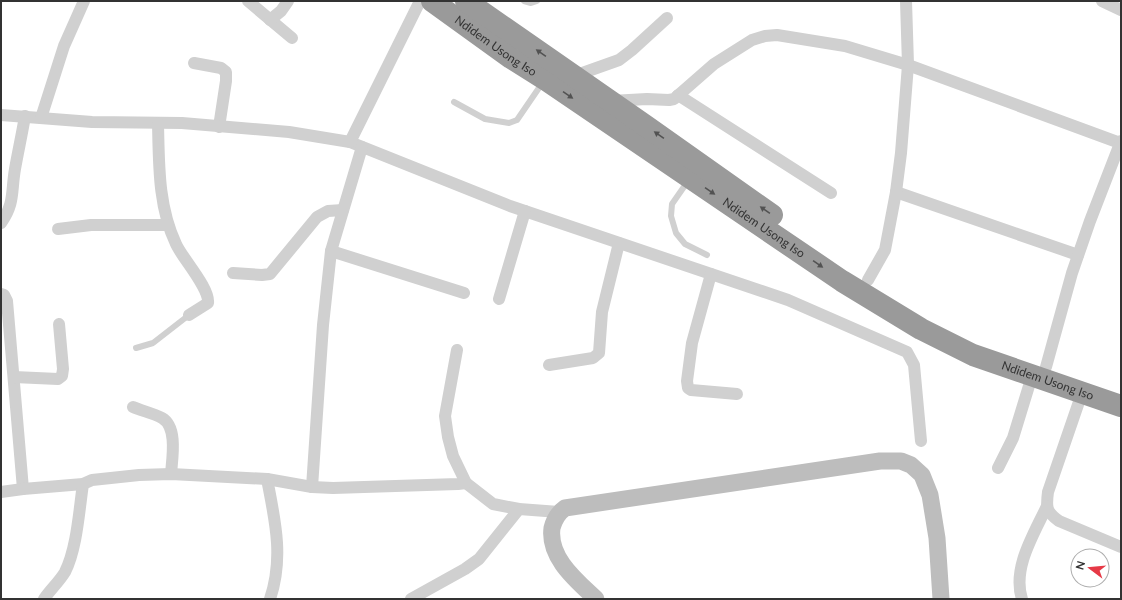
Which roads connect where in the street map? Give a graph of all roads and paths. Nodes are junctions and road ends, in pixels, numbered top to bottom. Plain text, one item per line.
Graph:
1 (84, 1) edge
2 (248, 1) edge
3 (288, 1) edge
4 (420, 1) edge
5 (432, 1) edge
6 (466, 1) edge
7 (524, 1) edge
8 (537, 1) edge
9 (906, 1) edge
10 (1102, 1) edge
11 (1121, 10) edge
12 (667, 18) dead end
13 (270, 20) junction
14 (292, 38) dead end
15 (194, 63) dead end
16 (908, 65) junction
17 (574, 76) junction
18 (546, 80) junction
19 (678, 95) junction
20 (610, 101) junction
21 (454, 102) dead end
22 (1, 115) edge
23 (25, 116) junction
24 (41, 118) junction
25 (158, 123) junction
26 (219, 127) junction
27 (350, 142) junction
28 (1121, 142) edge
29 (362, 147) junction
30 (690, 178) junction
31 (896, 192) junction
32 (831, 193) dead end
33 (343, 210) junction
34 (525, 211) junction
35 (1, 223) edge
36 (168, 225) junction
37 (58, 229) dead end
38 (619, 243) junction
39 (331, 251) junction
40 (707, 255) dead end
41 (1078, 256) junction
42 (233, 273) dead end
43 (711, 274) junction
44 (868, 280) junction
45 (464, 293) dead end
46 (1, 294) edge
47 (499, 299) dead end
48 (189, 315) joint
49 (59, 324) dead end
50 (136, 348) dead end
51 (457, 350) dead end
52 (549, 365) dead end
53 (1039, 371) junction
54 (14, 377) junction
55 (1082, 392) junction
56 (1121, 393) edge
57 (737, 394) dead end
58 (1121, 406) edge
59 (133, 407) dead end
60 (921, 441) dead end
61 (998, 468) dead end
62 (171, 474) junction
63 (268, 479) junction
64 (466, 483) junction
65 (84, 484) junction
66 (312, 487) junction
67 (23, 489) junction
68 (1, 492) edge
69 (1046, 506) junction
70 (519, 509) junction
71 (559, 512) junction
72 (1121, 547) edge
73 (44, 599) edge
74 (270, 599) edge
75 (411, 599) edge
76 (596, 599) edge
77 (941, 599) edge
78 (1022, 599) edge

1 - 24 street
2 - 13 street
3 - 13 street
4 - 27 street
5 - 18 highway, Ndidem Usong Iso
17 -> 6 highway, Ndidem Usong Iso
7 - 8 lane
9 - 16 street
10 - 11 street
12 - 17 street
13 - 14 street
15 - 26 street
16 - 19 street
16 - 28 street
16 - 31 street
17 - 20 highway, Ndidem Usong Iso
18 - 21 lane
18 -> 30 highway, Ndidem Usong Iso
19 - 20 street
19 - 32 street
44 -> 20 highway, Ndidem Usong Iso
22 - 23 street
23 - 24 street
23 - 35 street
24 - 25 street
25 - 26 street
25 - 36 street
26 - 27 street
27 - 29 street
28 - 41 street
29 - 33 street
29 - 34 street
30 - 40 lane
30 -> 53 highway, Ndidem Usong Iso
31 - 41 street
31 - 44 street
33 - 39 street
33 - 42 street
34 - 38 street
34 - 47 street
36 - 37 street
36 - 48 street
38 - 43 street
38 - 52 street
39 - 45 street
39 - 66 street
41 - 53 street
43 - 57 street
43 - 60 street
44 - 53 highway, Ndidem Usong Iso
46 - 54 street
48 - 50 lane
49 - 54 street
51 - 64 street
53 - 55 highway, Ndidem Usong Iso
53 - 56 highway, Ndidem Usong Iso
53 - 61 street
54 - 67 street
55 - 58 highway, Ndidem Usong Iso
55 - 69 street
59 - 62 street
62 - 63 street
62 - 65 street
63 - 66 street
63 - 74 street
64 - 66 street
64 - 70 street
65 - 67 street
65 - 73 street
67 - 68 street
69 - 72 street
69 - 78 street
70 - 71 street
70 - 75 street
71 - 76 street
71 - 77 street

